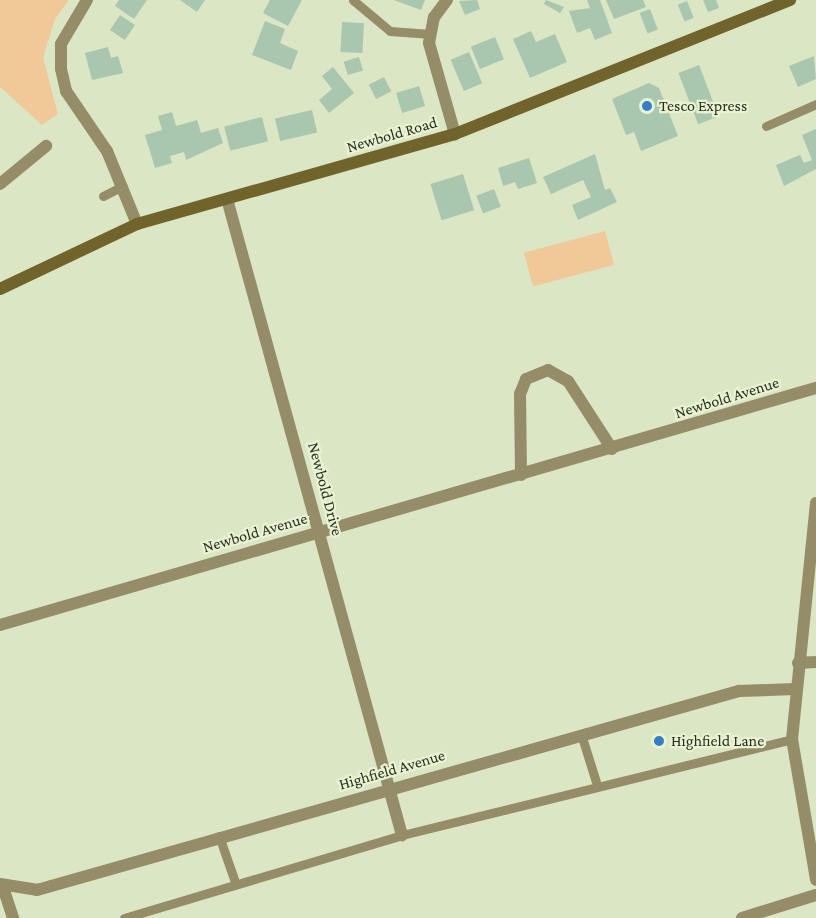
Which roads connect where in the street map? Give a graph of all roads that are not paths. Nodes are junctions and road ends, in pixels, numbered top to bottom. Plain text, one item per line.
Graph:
1 (87, 0) edge
2 (353, 0) edge
3 (447, 0) edge
4 (790, 0) edge
5 (430, 34) junction
6 (816, 104) edge
7 (766, 126) dead end
8 (455, 134) junction
9 (46, 146) dead end
10 (0, 183) edge
11 (123, 186) junction
12 (102, 196) dead end
13 (227, 199) junction
14 (137, 224) junction
15 (0, 290) edge
16 (816, 388) edge
17 (612, 449) junction
18 (521, 475) junction
19 (816, 503) edge
20 (319, 531) junction
21 (0, 625) edge
22 (816, 662) edge
23 (798, 663) junction
24 (795, 689) junction
25 (581, 734) junction
26 (792, 739) junction
27 (597, 784) junction
28 (389, 788) junction
29 (402, 835) junction
30 (219, 836) junction
31 (816, 880) edge
32 (235, 882) junction
33 (2, 886) edge
34 (816, 895) edge
35 (13, 918) edge
36 (124, 918) edge
37 (742, 918) edge

1 - 11 street
2 - 5 lane
3 - 5 street
4 - 8 main road, Newbold Road
5 - 8 street
6 - 7 lane
8 - 13 main road, Newbold Road
9 - 10 street
11 - 12 lane
11 - 14 street
13 - 14 main road, Newbold Road
13 - 20 street, Newbold Drive
14 - 15 main road, Newbold Road
16 - 17 street, Newbold Avenue
17 - 18 street, Newbold Avenue
17 - 18 street
18 - 20 street, Newbold Avenue
19 - 23 street
20 - 21 street, Newbold Avenue
20 - 28 street, Newbold Drive
22 - 23 street
23 - 24 street
24 - 25 street, Highfield Avenue
24 - 26 street
25 - 27 lane
25 - 28 street, Highfield Avenue
26 - 27 lane
26 - 31 street
27 - 29 lane
28 - 29 street, Newbold Drive
28 - 30 street, Highfield Avenue
29 - 32 lane
30 - 32 lane
30 - 33 street, Highfield Avenue
32 - 36 lane
33 - 35 street
34 - 37 street

